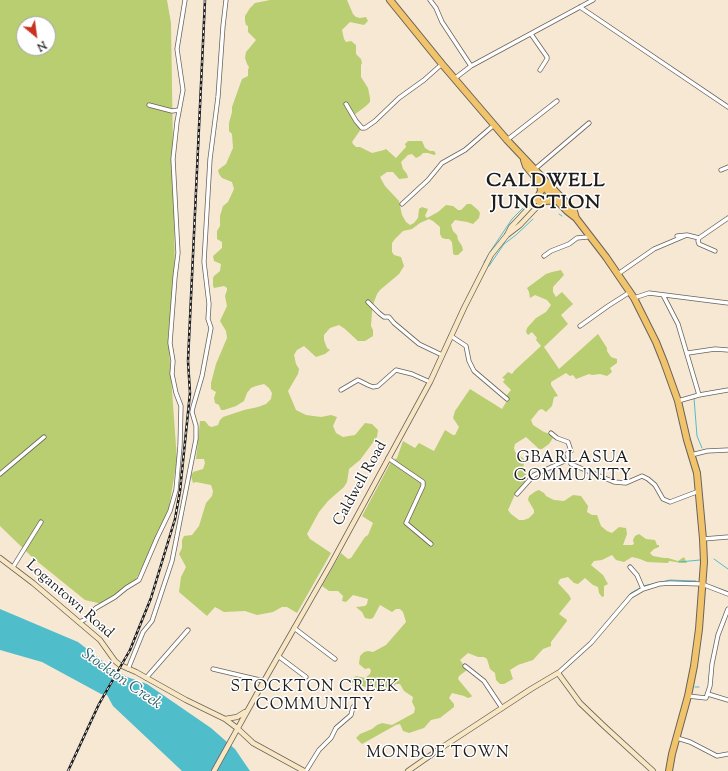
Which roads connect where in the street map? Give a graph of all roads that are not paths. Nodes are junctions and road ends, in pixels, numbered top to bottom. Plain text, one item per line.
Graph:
1 (185, 0) edge
2 (226, 0) edge
3 (390, 0) edge
4 (430, 0) edge
5 (591, 0) edge
6 (580, 7) junction
7 (531, 34) junction
8 (442, 64) junction
9 (471, 66) junction
10 (540, 70) dead end
11 (454, 79) junction
12 (557, 101) dead end
13 (346, 104) dead end
14 (149, 105) dead end
15 (728, 107) edge
16 (180, 110) junction
17 (589, 123) dead end
18 (494, 124) junction
19 (507, 140) junction
20 (523, 158) junction
21 (728, 167) edge
22 (535, 169) junction
23 (721, 170) dead end
24 (540, 183) junction
25 (550, 189) junction
26 (558, 200) junction
27 (538, 201) junction
28 (402, 204) dead end
29 (576, 218) junction
30 (728, 218) edge
31 (590, 235) junction
32 (687, 235) junction
33 (677, 236) dead end
34 (699, 238) junction
35 (715, 251) dead end
36 (544, 256) dead end
37 (618, 274) junction
38 (630, 292) junction
39 (662, 295) junction
40 (634, 298) junction
41 (368, 302) dead end
42 (728, 303) edge
43 (580, 326) dead end
44 (451, 336) junction
45 (728, 350) edge
46 (688, 353) junction
47 (442, 355) junction
48 (430, 382) junction
49 (341, 390) dead end
50 (728, 390) edge
51 (699, 394) junction
52 (507, 399) dead end
53 (678, 400) junction
54 (551, 433) dead end
55 (44, 437) dead end
56 (728, 450) edge
57 (691, 455) junction
58 (388, 458) junction
59 (569, 459) junction
60 (0, 474) edge
61 (699, 491) junction
62 (517, 494) dead end
63 (41, 522) dead end
64 (728, 537) edge
65 (703, 539) junction
66 (431, 544) dead end
67 (0, 558) edge
68 (630, 566) dead end
69 (14, 567) junction
70 (702, 584) junction
71 (643, 589) junction
72 (728, 594) edge
73 (728, 609) edge
74 (79, 622) junction
75 (294, 628) junction
76 (188, 630) dead end
77 (278, 656) junction
78 (334, 659) dead end
79 (465, 666) dead end
80 (128, 669) junction
81 (213, 669) dead end
82 (558, 673) junction
83 (306, 677) dead end
84 (146, 678) junction
85 (264, 681) junction
86 (708, 694) junction
87 (688, 696) junction
88 (728, 700) edge
89 (353, 707) dead end
90 (502, 708) junction
91 (248, 710) junction
92 (225, 719) junction
93 (237, 728) junction
94 (677, 738) junction
95 (728, 754) edge
96 (214, 771) edge
97 (305, 771) edge
98 (408, 771) edge
99 (653, 771) edge
100 (669, 771) edge

1 - 16 street
2 - 80 street
3 - 8 highway
4 - 9 street
5 - 6 street
6 - 7 street
6 - 15 street
7 - 9 street
7 - 10 street
8 - 11 highway
8 - 13 street
9 - 11 street
11 - 18 highway
12 - 19 street
14 - 16 street
16 - 74 street
17 - 22 street
18 - 19 highway
18 - 28 street
19 - 20 highway
20 - 22 highway
20 - 24 highway
21 - 23 street
22 - 25 highway
24 - 25 highway
24 - 27 highway
25 - 26 highway
25 - 27 street, Caldwell Road
25 - 29 highway
26 - 27 highway
26 - 29 highway
27 - 44 street, Caldwell Road
29 - 31 highway
30 - 34 street
31 - 36 street
31 - 37 highway
32 - 33 street
32 - 34 street
32 - 37 street
34 - 35 street
37 - 38 highway
38 - 40 highway
38 - 43 street
39 - 40 street
39 - 42 street
39 - 46 street
40 - 53 highway
41 - 47 street
44 - 47 street, Caldwell Road
44 - 52 street
45 - 46 street
46 - 51 street
47 - 48 street, Caldwell Road
48 - 49 street
48 - 58 street, Caldwell Road
50 - 51 street
51 - 53 street
53 - 57 highway
54 - 59 street
55 - 60 street
56 - 57 street
57 - 61 highway
58 - 66 street
58 - 75 street, Caldwell Road
59 - 61 street
59 - 62 street
61 - 65 highway
63 - 69 street
64 - 65 street
65 - 70 highway
67 - 69 street, Logantown Road
68 - 71 street
69 - 74 street, Logantown Road
70 - 71 street
70 - 72 street
70 - 87 highway
71 - 82 street
73 - 86 street
74 - 80 street, Logantown Road
75 - 77 street, Caldwell Road
75 - 78 street
76 - 84 street
77 - 83 street
77 - 85 street, Caldwell Road
79 - 90 street
80 - 84 street, Logantown Road
81 - 85 street
82 - 90 street
82 - 99 street
84 - 92 street, Logantown Road
85 - 91 street, Caldwell Road
86 - 87 street
86 - 88 street
87 - 94 highway
89 - 97 street
90 - 98 street
91 - 92 street
91 - 93 street, Caldwell Road
92 - 93 street, Logantown Road
93 - 96 street, Caldwell Road
93 - 97 street, Logantown Road
94 - 95 street
94 - 100 highway

